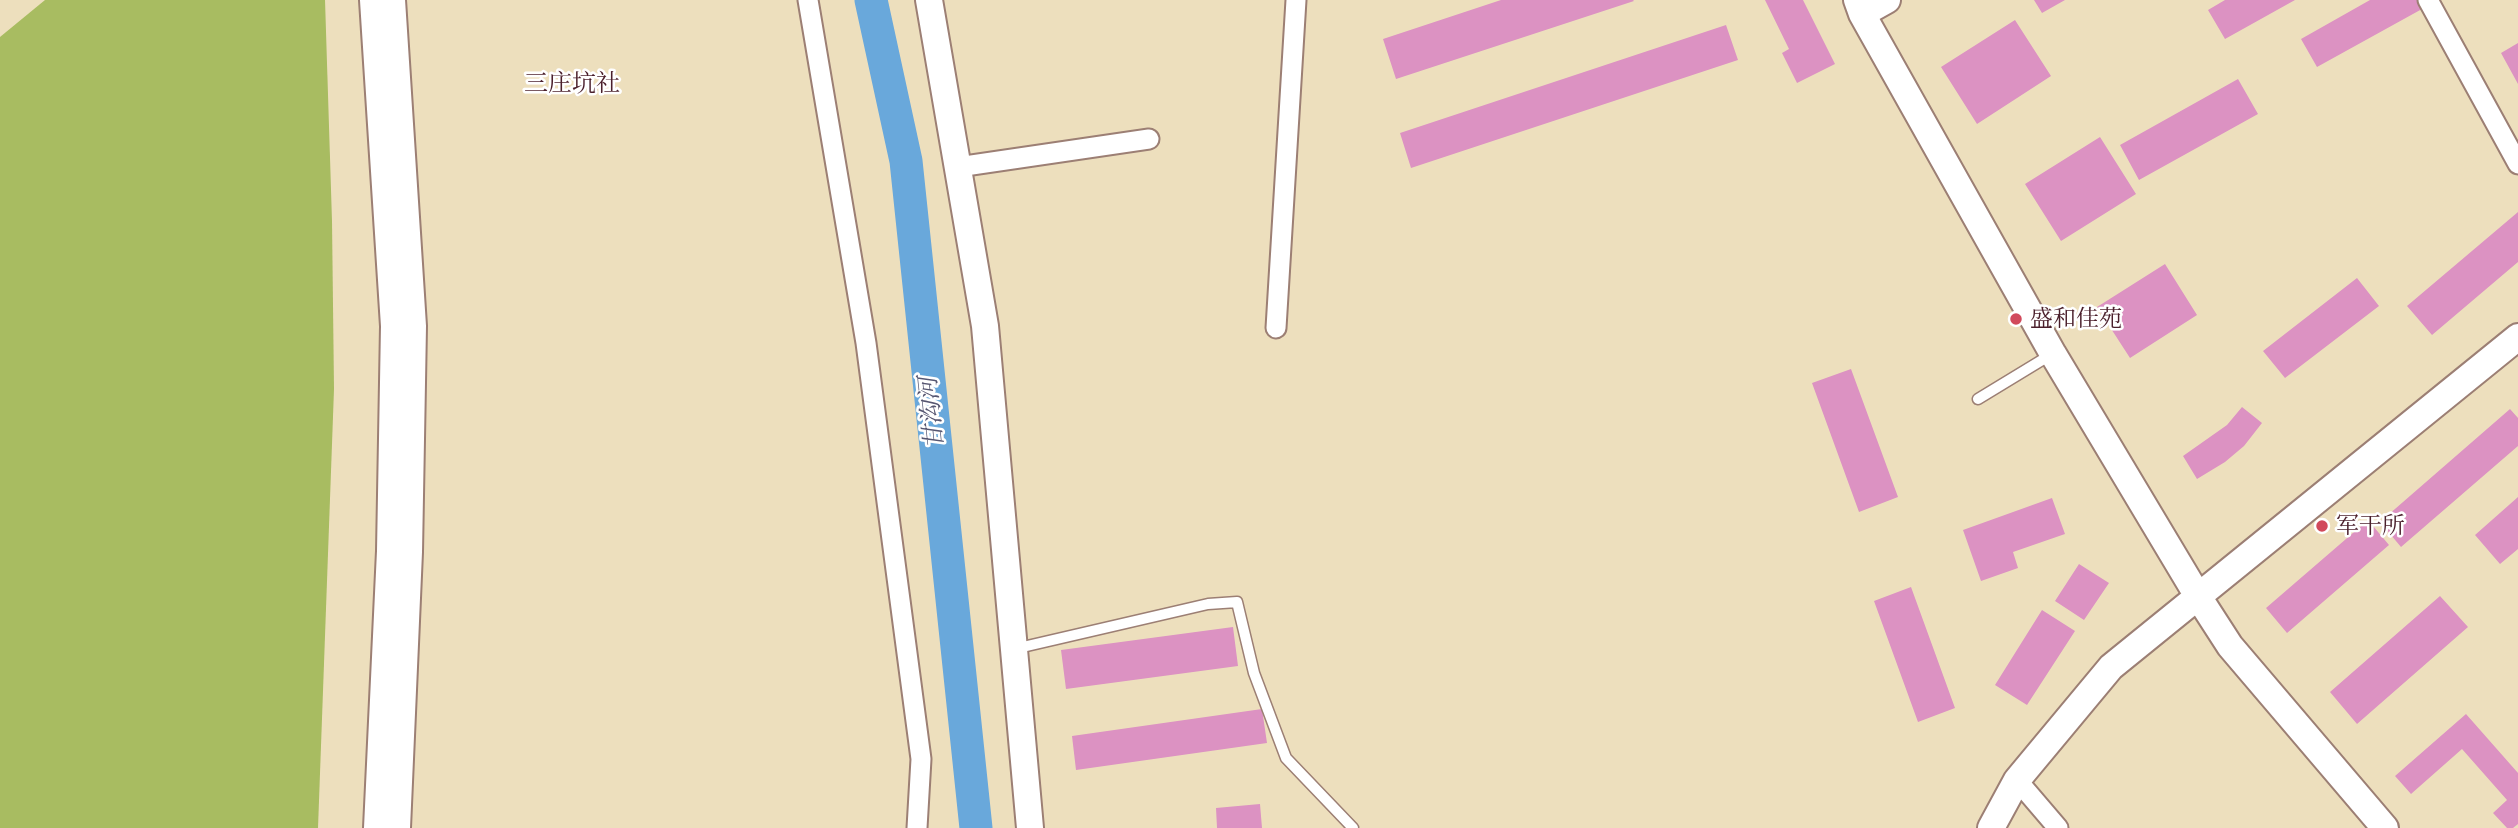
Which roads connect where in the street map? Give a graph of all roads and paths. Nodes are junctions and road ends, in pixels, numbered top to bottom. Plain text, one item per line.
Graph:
1 (373, 0) edge
2 (392, 0) edge
3 (808, 0) edge
4 (929, 0) edge
5 (1296, 0) edge
6 (1888, 0) edge
7 (2428, 0) edge
8 (1859, 7) edge
9 (1149, 139) dead end
10 (2518, 164) edge
11 (958, 167) junction
12 (1276, 328) dead end
13 (2518, 337) edge
14 (2053, 354) junction
15 (1978, 399) dead end
16 (2199, 598) junction
17 (1014, 649) junction
18 (2017, 780) junction
19 (377, 828) edge
20 (397, 828) edge
21 (917, 828) edge
22 (1030, 828) edge
23 (1353, 828) edge
24 (1991, 828) edge
25 (2058, 828) edge
26 (2385, 828) edge

1 - 19 street
2 - 20 street
3 - 21 street
4 - 11 street
5 - 12 street
6 - 8 street
7 - 10 street
8 - 14 street
9 - 11 street
11 - 17 street
13 - 16 street
14 - 15 lane
14 - 16 street
16 - 18 street
16 - 26 street
17 - 22 street
17 - 23 lane
18 - 24 street
18 - 25 street

